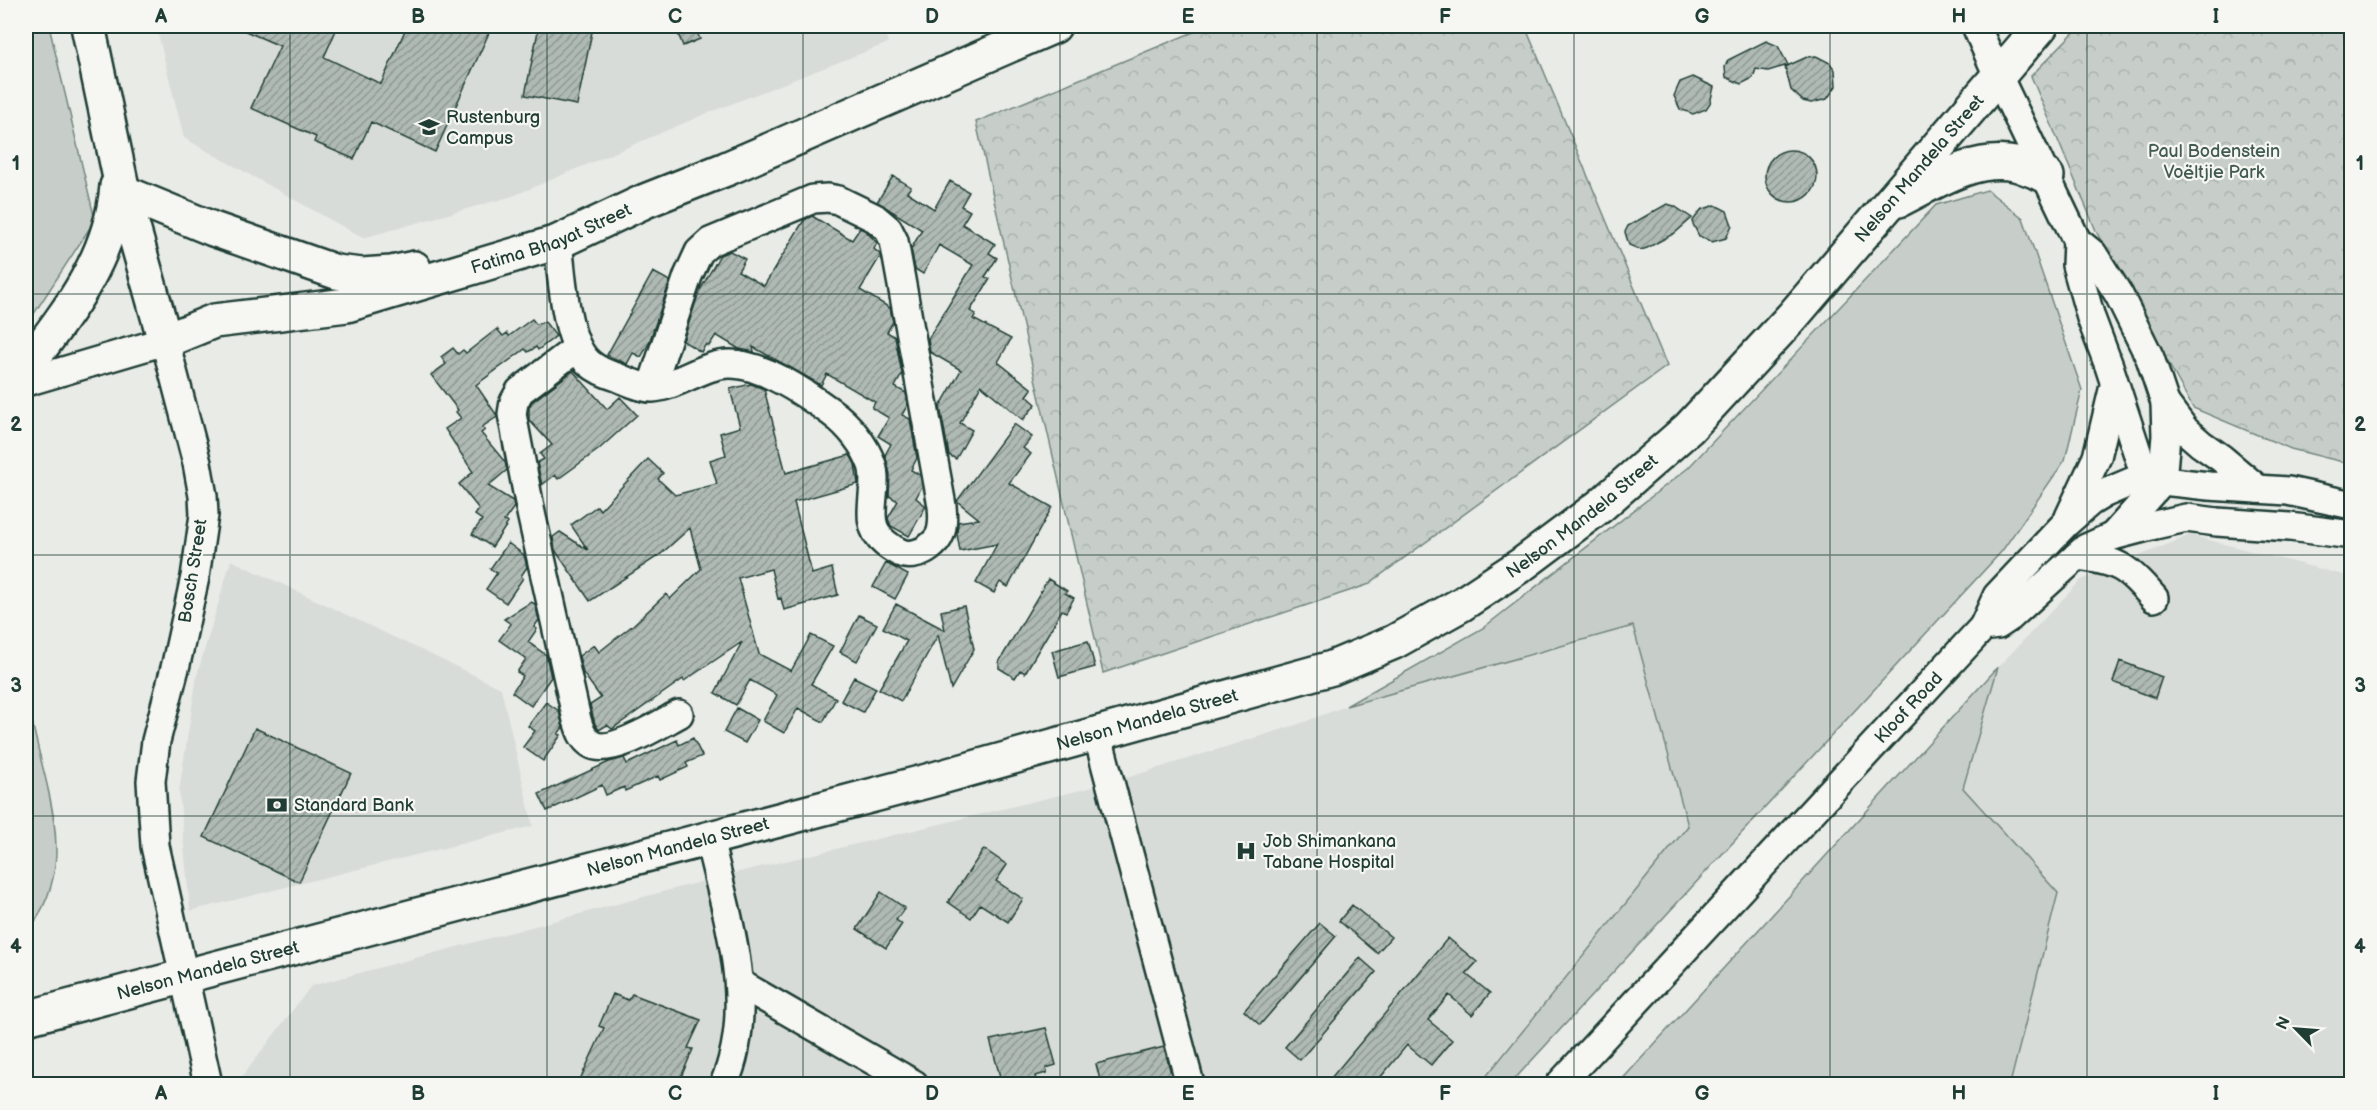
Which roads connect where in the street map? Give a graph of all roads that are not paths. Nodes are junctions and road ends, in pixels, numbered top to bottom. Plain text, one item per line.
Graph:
1 (88, 26) edge
2 (1054, 26) edge
3 (1976, 26) edge
4 (2041, 26) edge
5 (1998, 76) junction
6 (2047, 176) junction
7 (121, 181) junction
8 (645, 201) junction
9 (1885, 206) junction
10 (2077, 241) junction
11 (558, 242) junction
12 (165, 341) junction
13 (577, 348) junction
14 (26, 367) edge
15 (26, 382) edge
16 (2115, 383) junction
17 (651, 388) junction
18 (2165, 403) junction
19 (2153, 481) junction
20 (2258, 489) junction
21 (2352, 505) edge
22 (2186, 518) junction
23 (2066, 523) junction
24 (2352, 535) edge
25 (2114, 536) junction
26 (2078, 556) junction
27 (2154, 598) dead end
28 (1983, 627) junction
29 (679, 714) dead end
30 (1097, 733) junction
31 (709, 839) junction
32 (185, 976) junction
33 (739, 983) junction
34 (26, 1018) edge
35 (208, 1084) edge
36 (724, 1084) edge
37 (914, 1084) edge
38 (1190, 1084) edge
39 (1560, 1084) edge

1 - 7 main road, Bosch Street
2 - 8 main road, Fatima Bhayat Street
3 - 5 street
4 - 5 main road, Nelson Mandela Street
5 - 6 street
5 - 9 main road, Nelson Mandela Street
6 - 9 main road
6 - 10 street
7 - 8 main road
7 - 12 main road, Bosch Street
7 - 14 main road
8 - 11 main road, Fatima Bhayat Street
9 - 30 main road, Nelson Mandela Street
10 - 16 street
10 - 18 street
11 - 12 main road, Fatima Bhayat Street
11 - 13 street
12 - 15 street, Fatima Bhayat Street
12 - 32 street, Bosch Street
13 - 17 street
13 - 29 street
16 - 19 street
16 - 23 street
17 - 17 street
18 - 19 street
18 - 20 street
19 - 20 street
19 - 22 street
19 - 23 street
19 - 25 street
20 - 21 street
22 - 24 street, Kloof Road
22 - 25 street, Kloof Road
23 - 28 street
25 - 26 street, Kloof Road
26 - 27 street
26 - 28 street, Kloof Road
28 - 39 street, Kloof Road
30 - 31 main road, Nelson Mandela Street
30 - 38 street
31 - 32 main road, Nelson Mandela Street
31 - 33 street
32 - 34 main road, Nelson Mandela Street
32 - 35 street, Bosch Street
33 - 36 street
33 - 37 street

